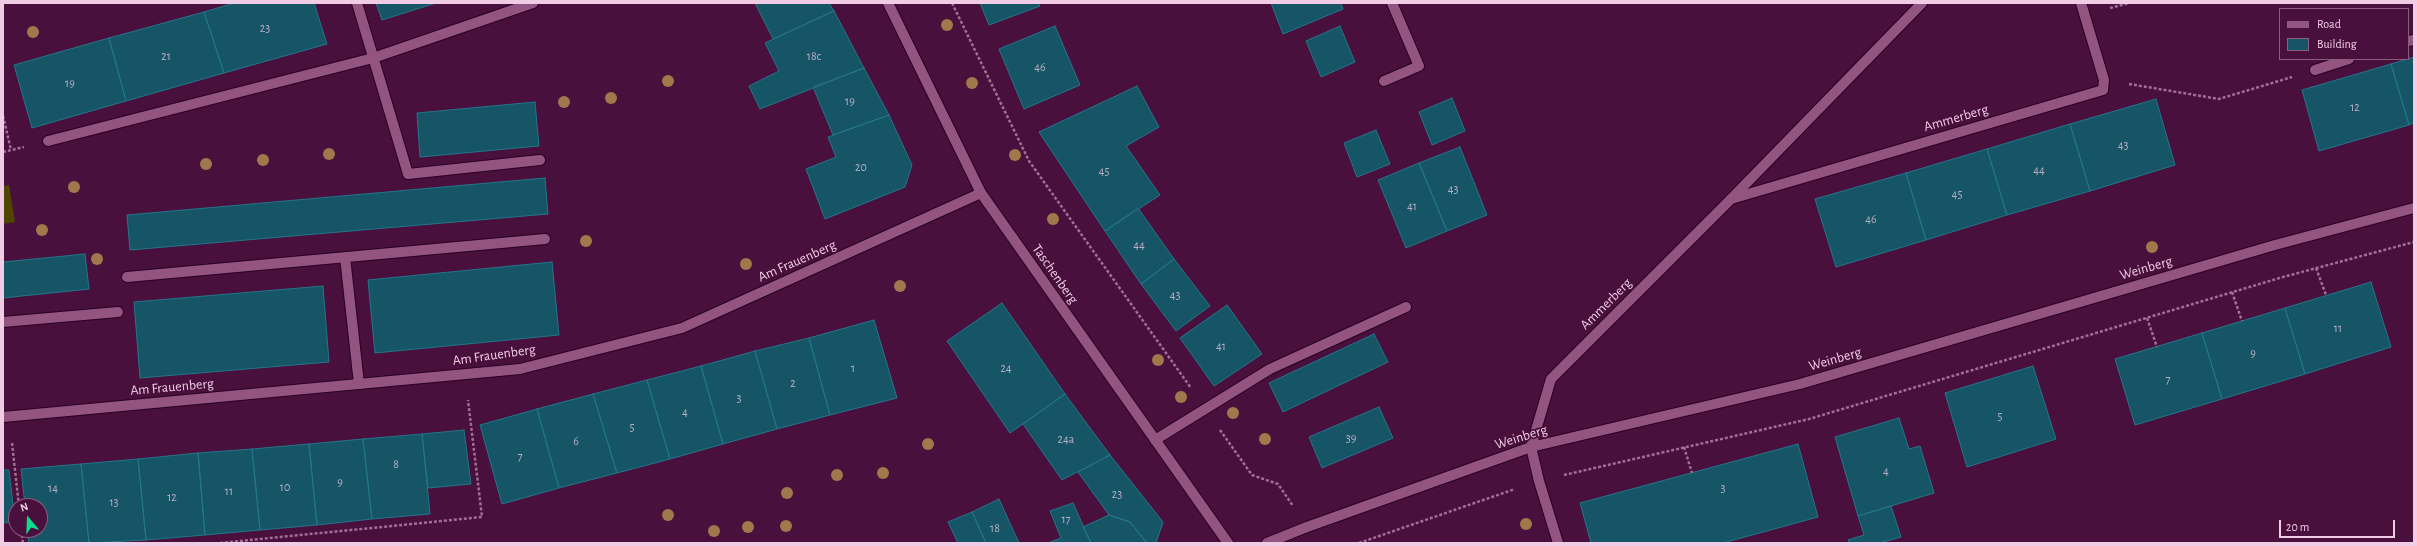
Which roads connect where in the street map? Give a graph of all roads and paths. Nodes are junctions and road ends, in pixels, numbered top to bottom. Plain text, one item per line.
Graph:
1 (357, 3) edge
2 (533, 3) edge
3 (888, 3) edge
4 (952, 3) edge
5 (1392, 3) edge
6 (1922, 3) edge
7 (2081, 3) edge
8 (373, 58) junction
9 (2346, 60) edge
10 (2315, 70) joint
11 (2104, 80) junction
12 (1384, 81) dead end
13 (3, 116) edge
14 (48, 141) dead end
15 (11, 150) dead end
16 (540, 160) dead end
17 (981, 193) junction
18 (1731, 199) junction
19 (2414, 208) edge
20 (545, 239) dead end
21 (2414, 242) edge
22 (346, 257) junction
23 (2316, 268) junction
24 (127, 277) dead end
25 (2232, 292) junction
26 (2326, 295) dead end
27 (1406, 307) dead end
28 (118, 312) dead end
29 (2147, 318) junction
30 (2242, 321) dead end
31 (3, 322) edge
32 (2157, 347) dead end
33 (465, 374) junction
34 (359, 384) junction
35 (1205, 409) junction
36 (6, 417) edge
37 (1155, 440) junction
38 (1531, 447) junction
39 (1684, 447) junction
40 (1692, 473) dead end
41 (1538, 481) junction
42 (18, 498) edge
43 (1307, 527) junction
44 (220, 543) edge
45 (1228, 543) edge
46 (1267, 543) edge
47 (1359, 543) edge
48 (1558, 543) edge

1 - 8 street
2 - 8 street
3 - 17 street, Taschenberg
4 - 35 path
5 - 12 street
6 - 18 street, Ammerberg
7 - 11 street
8 - 14 street
8 - 16 street
9 - 10 street
10 - 11 path
11 - 18 street, Ammerberg
13 - 15 path
17 - 33 street, Am Frauenberg
17 - 37 street, Taschenberg
18 - 38 street, Ammerberg
19 - 38 street, Weinberg
20 - 22 street
21 - 23 path
22 - 24 street
22 - 34 street
23 - 25 path
23 - 26 path
25 - 29 path
25 - 30 path
27 - 35 street
28 - 31 street
29 - 32 path
29 - 39 path
33 - 34 street, Am Frauenberg
33 - 44 path
34 - 36 street, Am Frauenberg
35 - 37 street
35 - 43 path
36 - 42 path
37 - 45 street, Taschenberg
38 - 41 street
38 - 43 street, Weinberg
39 - 40 path
39 - 41 path
41 - 47 path
41 - 48 street
43 - 46 street, Weinberg

